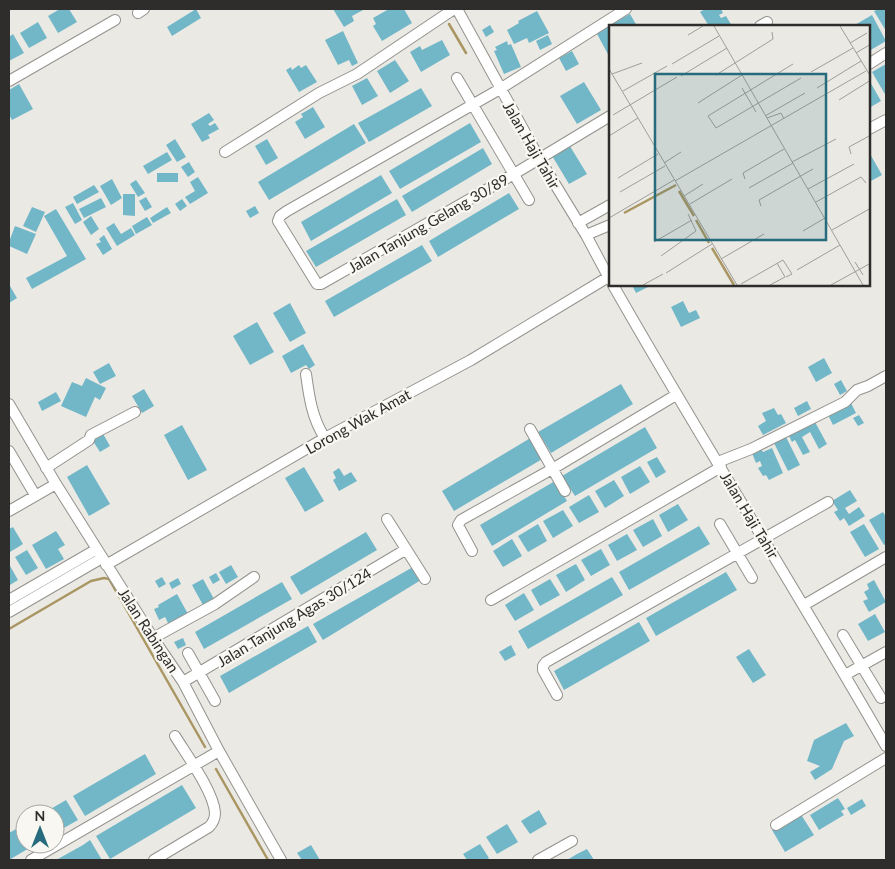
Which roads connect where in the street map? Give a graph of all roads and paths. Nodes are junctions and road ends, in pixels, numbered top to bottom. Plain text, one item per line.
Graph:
1 (455, 9) edge
2 (626, 9) edge
3 (115, 20) dead end
4 (886, 54) edge
5 (870, 63) edge
6 (457, 78) dead end
7 (9, 81) edge
8 (500, 89) junction
9 (473, 105) junction
10 (609, 117) edge
11 (886, 120) edge
12 (870, 128) edge
13 (225, 152) dead end
14 (539, 158) junction
15 (514, 174) junction
16 (529, 200) dead end
17 (609, 205) edge
18 (578, 224) junction
19 (609, 225) edge
20 (586, 235) junction
21 (609, 278) edge
22 (609, 281) edge
23 (613, 286) edge
24 (306, 374) dead end
25 (886, 376) edge
26 (676, 395) junction
27 (9, 404) edge
28 (135, 412) dead end
29 (13, 424) edge
30 (530, 429) dead end
31 (324, 438) junction
32 (9, 451) edge
33 (720, 465) junction
34 (46, 468) junction
35 (554, 468) junction
36 (56, 484) junction
37 (565, 491) dead end
38 (35, 495) junction
39 (828, 502) dead end
40 (9, 511) edge
41 (387, 519) dead end
42 (720, 524) dead end
43 (763, 539) junction
44 (405, 550) junction
45 (472, 551) dead end
46 (738, 554) junction
47 (102, 557) junction
48 (886, 557) edge
49 (254, 577) dead end
50 (752, 578) dead end
51 (425, 579) dead end
52 (9, 600) edge
53 (491, 600) dead end
54 (804, 605) junction
55 (9, 612) edge
56 (843, 635) dead end
57 (153, 638) junction
58 (886, 652) edge
59 (188, 653) dead end
60 (862, 665) junction
61 (199, 673) junction
62 (845, 675) junction
63 (183, 682) junction
64 (557, 695) dead end
65 (881, 698) dead end
66 (215, 701) dead end
67 (175, 736) dead end
68 (886, 746) edge
69 (219, 751) junction
70 (886, 758) edge
71 (193, 767) junction
72 (776, 825) dead end
73 (572, 841) dead end
74 (31, 860) edge
75 (154, 860) edge
76 (281, 860) edge
77 (538, 860) edge

1 - 8 street, Jalan Haji Tahir
1 - 13 street
2 - 8 street
3 - 7 street
4 - 5 street
6 - 9 street
8 - 9 street
8 - 14 street, Jalan Haji Tahir
9 - 15 street
9 - 15 street, Jalan Tanjung Gelang 30/89
10 - 14 street, Jalan Tanjung Gelang 30/89
11 - 12 street
14 - 15 street, Jalan Tanjung Gelang 30/89
14 - 18 street, Jalan Haji Tahir
15 - 16 street
17 - 18 street
18 - 20 street, Jalan Haji Tahir
19 - 20 street
20 - 21 street, Jalan Haji Tahir
22 - 31 street, Lorong Wak Amat
23 - 26 street, Jalan Haji Tahir
24 - 31 street
25 - 33 street
26 - 33 street, Jalan Haji Tahir
26 - 35 street
27 - 29 street, Jalan Rabingan
28 - 34 street
29 - 34 street, Jalan Rabingan
30 - 35 street
31 - 47 street, Lorong Wak Amat
32 - 38 street
33 - 43 street, Jalan Haji Tahir
33 - 53 street
34 - 36 street, Jalan Rabingan
35 - 37 street
35 - 45 street
36 - 38 street
36 - 47 street, Jalan Rabingan
38 - 40 street
39 - 43 street
41 - 44 street
42 - 46 street
43 - 46 street
43 - 54 street, Jalan Haji Tahir
44 - 51 street
44 - 61 street, Jalan Tanjung Agas 30/124
46 - 50 street
46 - 64 street
47 - 52 street
47 - 55 street
47 - 57 street, Jalan Rabingan
48 - 54 street
49 - 57 street
54 - 62 street, Jalan Haji Tahir
56 - 60 street
57 - 63 street, Jalan Rabingan
58 - 60 street
59 - 61 street
60 - 62 street
60 - 65 street
61 - 63 street, Jalan Tanjung Agas 30/124
61 - 66 street
62 - 68 street, Jalan Haji Tahir
63 - 69 street, Jalan Rabingan
67 - 71 street
69 - 71 street
69 - 76 street, Jalan Rabingan
70 - 72 street
71 - 74 street
71 - 75 street
73 - 77 street

